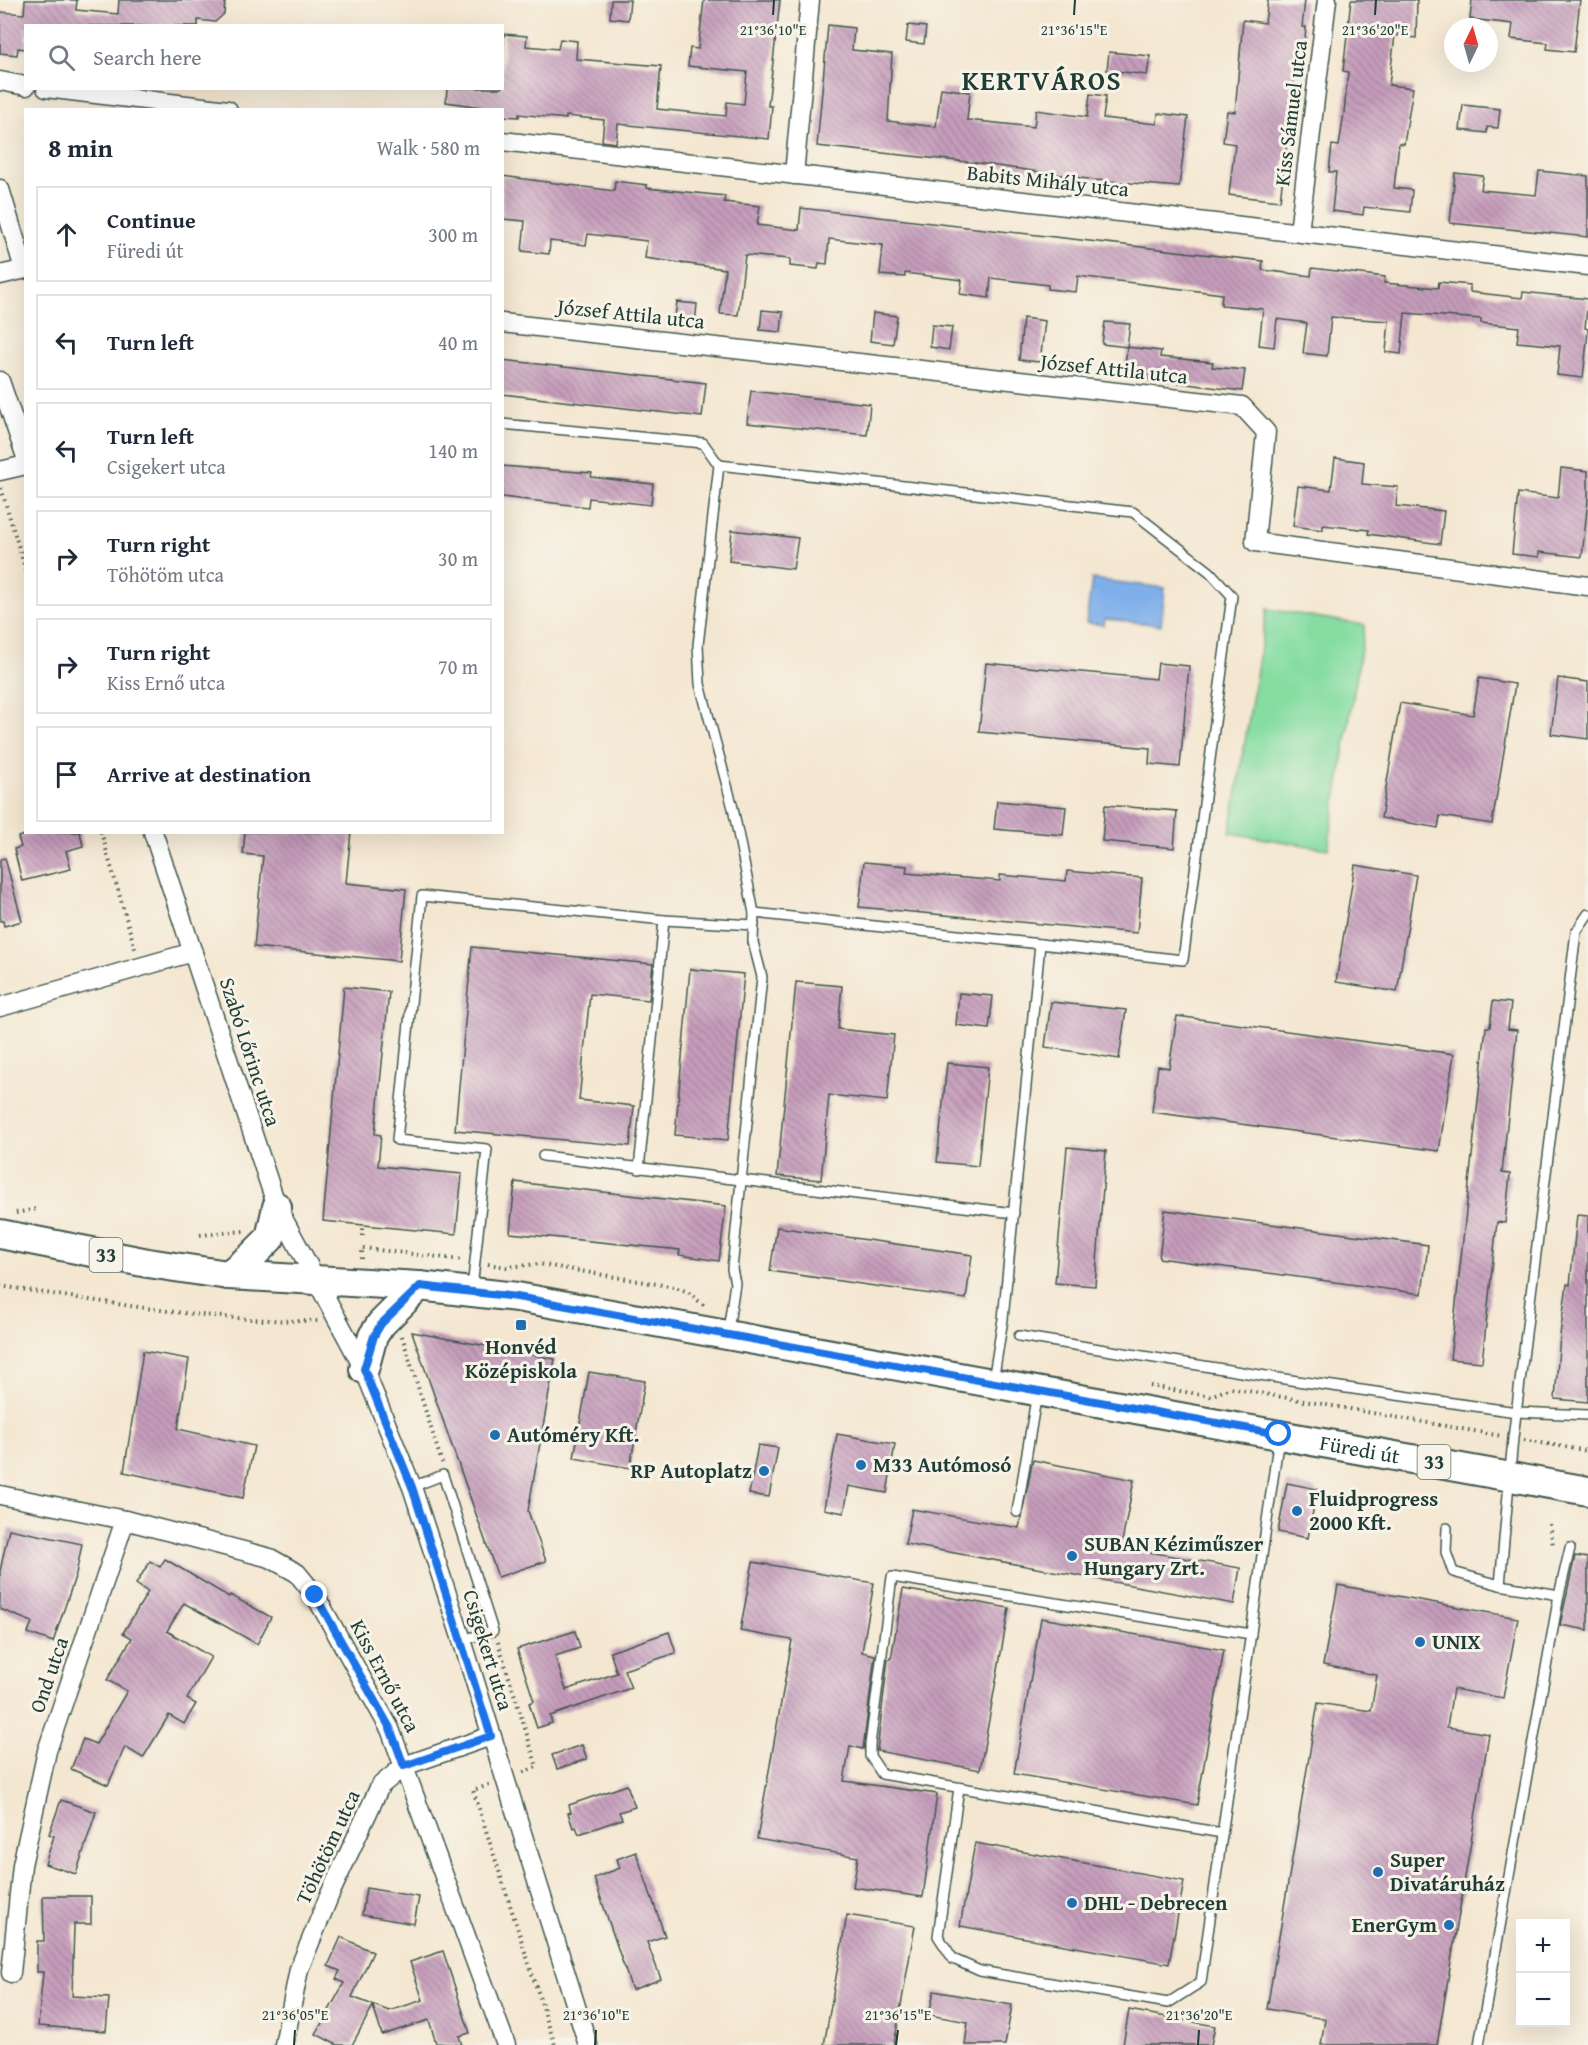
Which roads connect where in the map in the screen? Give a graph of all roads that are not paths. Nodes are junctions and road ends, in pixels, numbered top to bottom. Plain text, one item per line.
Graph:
1 (810, 0) edge
2 (1328, 0) edge
3 (63, 90) edge
4 (211, 108) edge
5 (504, 141) edge
6 (794, 175) junction
7 (0, 189) edge
8 (1299, 232) junction
9 (1588, 266) edge
10 (24, 267) edge
11 (24, 270) edge
12 (0, 275) edge
13 (504, 323) edge
14 (0, 381) edge
15 (504, 424) edge
16 (24, 452) edge
17 (24, 465) edge
18 (720, 465) junction
19 (0, 471) edge
20 (1588, 586) edge
21 (154, 834) edge
22 (754, 914) junction
23 (1588, 915) edge
24 (664, 920) junction
25 (754, 925) junction
26 (1040, 944) junction
27 (193, 952) junction
28 (0, 1007) edge
29 (543, 1156) dead end
30 (639, 1169) junction
31 (741, 1181) junction
32 (277, 1207) junction
33 (1014, 1213) junction
34 (0, 1234) edge
35 (228, 1275) junction
36 (315, 1280) junction
37 (420, 1286) junction
38 (471, 1292) junction
39 (729, 1324) junction
40 (1019, 1336) dead end
41 (364, 1369) junction
42 (993, 1383) junction
43 (1038, 1391) junction
44 (1517, 1412) junction
45 (1588, 1415) edge
46 (1279, 1434) junction
47 (1509, 1476) junction
48 (412, 1487) junction
49 (1588, 1491) edge
50 (0, 1495) edge
51 (1017, 1512) dead end
52 (125, 1520) junction
53 (1448, 1528) dead end
54 (1570, 1548) dead end
55 (1500, 1585) junction
56 (1559, 1594) junction
57 (1251, 1634) junction
58 (462, 1640) junction
59 (491, 1736) junction
60 (404, 1766) junction
61 (959, 1788) junction
62 (1222, 1833) junction
63 (11, 1973) dead end
64 (284, 2045) edge
65 (506, 2045) edge
66 (588, 2045) edge
67 (1479, 2045) edge

1 - 6 street
2 - 8 street, Kiss Sámuel utca
3 - 4 street
5 - 6 street, Babits Mihály utca
6 - 8 street, Babits Mihály utca
7 - 10 street
8 - 9 street, Babits Mihály utca
11 - 12 street
13 - 20 street, József Attila utca
14 - 16 street
15 - 18 lane
17 - 19 street
18 - 22 lane
18 - 26 lane
21 - 27 street, Szabó Lőrinc utca
22 - 25 lane
22 - 26 lane
23 - 44 lane
24 - 25 lane
24 - 30 lane
24 - 38 lane
25 - 31 lane
26 - 33 lane
27 - 28 street
27 - 32 street, Szabó Lőrinc utca
29 - 30 lane
30 - 31 lane
31 - 33 lane
31 - 39 lane
32 - 35 main road
32 - 36 street, Szabó Lőrinc utca
33 - 42 lane
34 - 35 main road, 33
35 - 36 main road, 33
36 - 37 main road, Füredi út / 33
36 - 41 street, Csigekert utca
37 - 38 main road, Füredi út / 33
37 - 41 main road
38 - 39 main road, Füredi út / 33
39 - 42 main road, Füredi út / 33
40 - 44 lane
41 - 48 street, Csigekert utca
42 - 43 main road, Füredi út / 33
43 - 46 main road, Füredi út / 33
43 - 51 lane
44 - 45 lane
44 - 47 lane
46 - 47 main road, Füredi út / 33
46 - 57 lane
47 - 49 main road, Füredi út / 33
47 - 55 lane
48 - 58 street, Csigekert utca
48 - 58 lane
50 - 52 street
52 - 60 street, Kiss Ernő utca
52 - 63 street, Ond utca
53 - 55 lane
54 - 56 lane
55 - 56 lane
56 - 67 lane
57 - 61 lane
57 - 62 lane
58 - 59 street, Csigekert utca
59 - 60 street, Töhötöm utca
59 - 66 street, Csigekert utca
60 - 64 street, Töhötöm utca
60 - 65 street, Kiss Ernő utca
61 - 62 lane
61 - 62 lane

